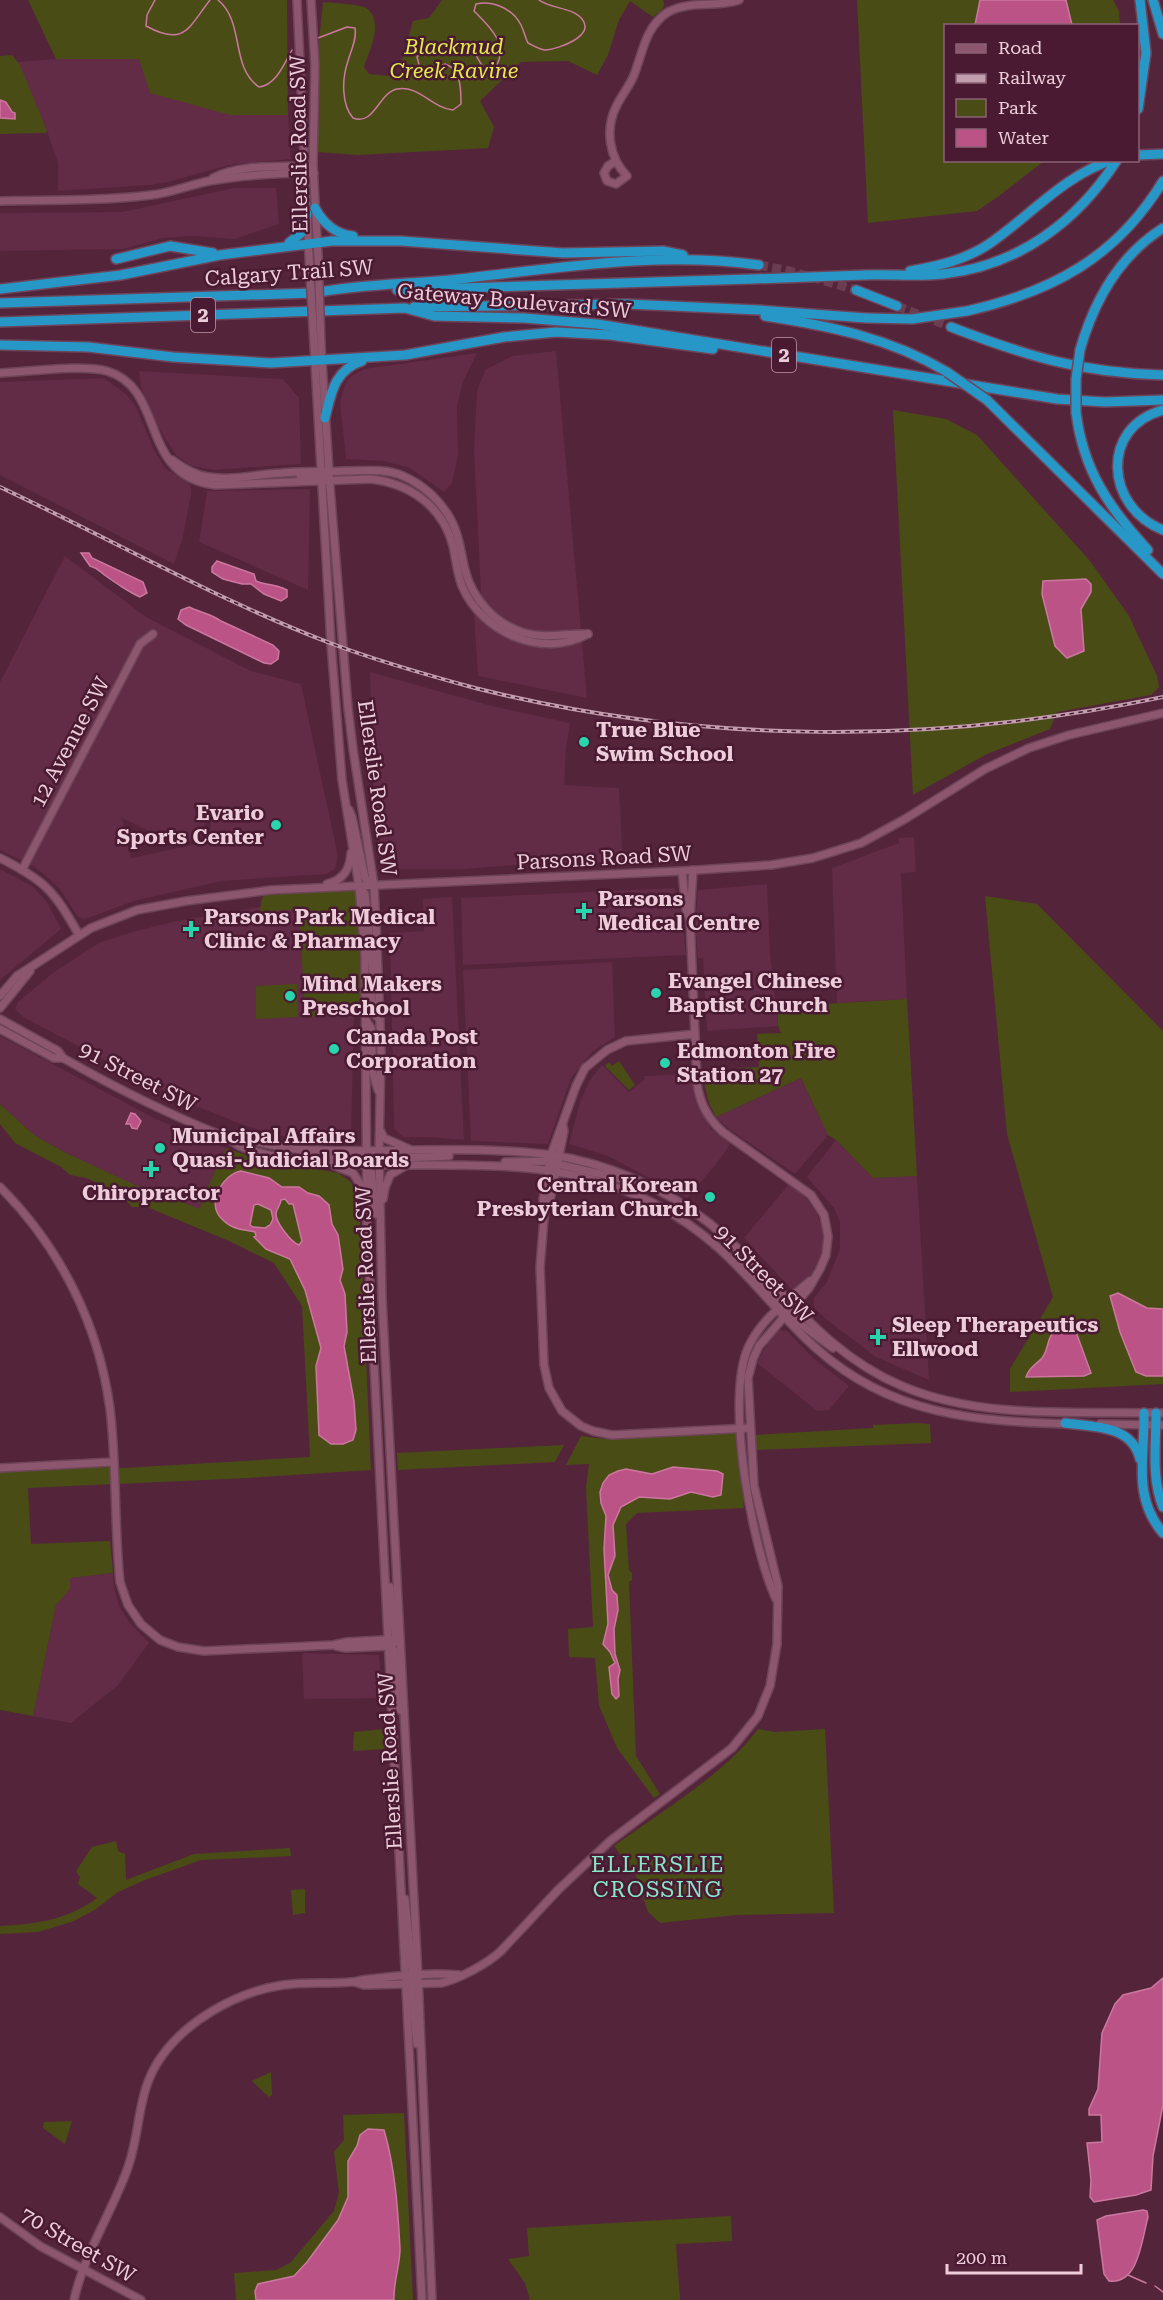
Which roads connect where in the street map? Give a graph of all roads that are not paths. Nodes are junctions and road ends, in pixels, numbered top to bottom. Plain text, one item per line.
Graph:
1 (297, 0) edge
2 (311, 0) edge
3 (739, 0) edge
4 (1140, 0) edge
5 (1153, 0) edge
6 (1163, 34) edge
7 (1139, 97) edge
8 (304, 151) junction
9 (1163, 154) edge
10 (1139, 155) edge
11 (616, 161) junction
12 (1108, 162) edge
13 (1116, 162) edge
14 (290, 167) junction
15 (314, 169) junction
16 (304, 170) junction
17 (1163, 181) edge
18 (207, 182) junction
19 (0, 201) edge
20 (311, 211) junction
21 (1163, 228) edge
22 (388, 241) junction
23 (313, 243) junction
24 (284, 245) junction
25 (227, 254) junction
26 (116, 259) dead end
27 (699, 259) junction
28 (759, 265) tunnel mouth
29 (884, 275) junction
30 (0, 289) edge
31 (856, 290) tunnel mouth
32 (314, 293) junction
33 (0, 303) edge
34 (897, 306) tunnel mouth
35 (405, 308) junction
36 (718, 309) junction
37 (0, 322) edge
38 (951, 327) tunnel mouth
39 (0, 345) edge
40 (318, 345) junction
41 (384, 357) junction
42 (801, 357) junction
43 (318, 361) junction
44 (0, 373) edge
45 (1163, 375) edge
46 (1163, 400) edge
47 (1163, 410) edge
48 (325, 418) junction
49 (166, 456) junction
50 (324, 476) junction
51 (1163, 530) edge
52 (1163, 566) edge
53 (1163, 574) edge
54 (153, 634) dead end
55 (1163, 712) edge
56 (346, 805) junction
57 (351, 840) junction
58 (0, 858) edge
59 (22, 870) junction
60 (693, 870) junction
61 (682, 871) junction
62 (359, 886) junction
63 (374, 886) junction
64 (313, 888) junction
65 (690, 919) junction
66 (79, 935) junction
67 (364, 956) junction
68 (32, 968) junction
69 (380, 989) junction
70 (1, 993) edge
71 (0, 1008) edge
72 (0, 1019) edge
73 (380, 1019) junction
74 (366, 1020) junction
75 (0, 1029) edge
76 (695, 1034) junction
77 (63, 1058) junction
78 (380, 1095) junction
79 (379, 1128) junction
80 (232, 1139) junction
81 (254, 1150) junction
82 (379, 1150) junction
83 (414, 1150) junction
84 (475, 1151) junction
85 (371, 1159) junction
86 (318, 1162) junction
87 (554, 1162) junction
88 (412, 1164) junction
89 (496, 1166) junction
90 (547, 1169) junction
91 (0, 1187) edge
92 (367, 1198) junction
93 (545, 1207) junction
94 (382, 1280) junction
95 (785, 1306) junction
96 (785, 1315) junction
97 (846, 1355) junction
98 (1144, 1413) junction
99 (1159, 1413) edge
100 (1065, 1424) junction
101 (1144, 1425) junction
102 (1159, 1425) edge
103 (745, 1428) junction
104 (1163, 1444) edge
105 (113, 1462) junction
106 (0, 1468) edge
107 (1156, 1473) junction
108 (1143, 1478) junction
109 (1163, 1507) edge
110 (1163, 1533) edge
111 (394, 1643) junction
112 (459, 1975) junction
113 (412, 1976) junction
114 (354, 1982) junction
115 (412, 1985) junction
116 (0, 2217) edge
117 (83, 2270) junction
118 (74, 2300) edge
119 (141, 2300) edge
120 (422, 2300) edge
121 (432, 2300) edge

1 - 8 main road, Ellerslie Road SW
2 - 15 main road, Ellerslie Road SW
3 - 11 main road
4 - 7 highway
5 - 6 highway
8 - 14 main road
8 - 16 main road, Ellerslie Road SW
9 - 10 highway
11 - 11 main road
12 - 29 highway
13 - 29 highway
14 - 16 main road
14 - 18 main road
15 - 16 main road
15 - 20 main road, Ellerslie Road SW
16 - 18 main road
16 - 20 main road, Ellerslie Road SW
17 - 36 highway, bridge
18 - 19 main road
20 - 22 highway
20 - 23 main road, Ellerslie Road SW
20 - 24 highway
21 - 52 highway, bridge
22 - 23 highway
22 - 27 highway
23 - 24 highway
23 - 40 main road, Ellerslie Road SW, bridge
23 - 40 main road, Ellerslie Road SW, bridge
24 - 25 highway
25 - 26 highway
25 - 30 highway
27 - 28 highway, Calgary Trail SW / 2
27 - 32 highway, Calgary Trail SW / 2
29 - 32 highway, bridge
31 - 34 highway
32 - 33 highway, Calgary Trail SW / 2
35 - 36 highway
35 - 37 highway, Gateway Boulevard SW / 2
35 - 42 highway, Gateway Boulevard SW / 2
36 - 53 highway, bridge
38 - 45 highway
39 - 43 highway
40 - 43 main road, Ellerslie Road SW
41 - 42 highway
41 - 43 highway
41 - 48 highway
42 - 46 highway, Gateway Boulevard SW / 2
43 - 48 main road, Ellerslie Road SW
43 - 50 main road, Ellerslie Road SW
44 - 49 main road
47 - 51 highway
48 - 50 main road, Ellerslie Road SW
49 - 50 main road
49 - 50 main road
50 - 50 main road
50 - 56 main road, Ellerslie Road SW
50 - 63 main road, Ellerslie Road SW
54 - 59 main road, 12 Avenue SW
55 - 60 main road, Parsons Road SW
56 - 57 main road, Ellerslie Road SW
56 - 63 main road
57 - 62 main road, Ellerslie Road SW
57 - 64 main road
58 - 59 main road
59 - 66 main road
60 - 61 main road, Parsons Road SW
60 - 65 main road
61 - 63 main road, Parsons Road SW
61 - 65 main road
62 - 63 main road, Parsons Road SW
62 - 64 main road, Parsons Road SW
62 - 67 main road, Ellerslie Road SW
62 - 69 main road
63 - 69 main road, Ellerslie Road SW
64 - 66 main road, Parsons Road SW
65 - 76 main road
66 - 68 main road, Parsons Road SW
67 - 73 main road
67 - 74 main road, Ellerslie Road SW
68 - 70 main road, Parsons Road SW
68 - 71 main road, Parsons Road SW
69 - 73 main road, Ellerslie Road SW
72 - 77 main road, 91 Street SW
73 - 78 main road, Ellerslie Road SW
74 - 78 main road
74 - 85 main road, Ellerslie Road SW
75 - 77 main road, 91 Street SW
76 - 87 main road
76 - 95 main road
77 - 80 main road, 91 Street SW
78 - 79 main road, Ellerslie Road SW
79 - 82 main road, Ellerslie Road SW
79 - 83 main road
80 - 81 main road, 91 Street SW
80 - 85 main road, 91 Street SW
81 - 85 main road
81 - 86 main road, 91 Street SW
82 - 83 main road, 91 Street SW
82 - 85 main road, 91 Street SW
82 - 85 main road, Ellerslie Road SW
83 - 84 main road, 91 Street SW
84 - 85 main road
84 - 87 main road, 91 Street SW
85 - 86 main road, 91 Street SW
85 - 88 main road, 91 Street SW
85 - 92 main road, Ellerslie Road SW
85 - 94 main road
86 - 92 main road
87 - 89 main road
87 - 90 main road, 91 Street SW
87 - 93 main road
87 - 95 main road, 91 Street SW
87 - 95 main road, 91 Street SW
88 - 89 main road, 91 Street SW
88 - 94 main road
89 - 90 main road, 91 Street SW
90 - 93 main road
91 - 105 main road
92 - 111 main road, Ellerslie Road SW
93 - 103 main road
94 - 111 main road, Ellerslie Road SW
95 - 96 main road
95 - 97 main road, 91 Street SW
95 - 103 main road
96 - 97 main road
96 - 100 main road, 91 Street SW
96 - 103 main road
97 - 98 main road, 91 Street SW
98 - 99 main road, 91 Street SW
98 - 101 highway
99 - 102 highway
100 - 101 main road, 91 Street SW
100 - 108 highway
101 - 102 main road, 91 Street SW
101 - 108 highway
102 - 107 highway
103 - 112 main road
104 - 107 highway
105 - 106 main road
105 - 111 main road
107 - 109 highway
108 - 110 highway
111 - 113 main road, Ellerslie Road SW
111 - 113 main road, Ellerslie Road SW
112 - 113 main road
112 - 115 main road
113 - 114 main road
113 - 115 main road, Ellerslie Road SW
113 - 115 main road, Ellerslie Road SW
114 - 115 main road
114 - 117 main road
115 - 120 main road, Ellerslie Road SW
115 - 121 main road
116 - 117 main road, 70 Street SW
117 - 118 main road
117 - 119 main road, 70 Street SW

